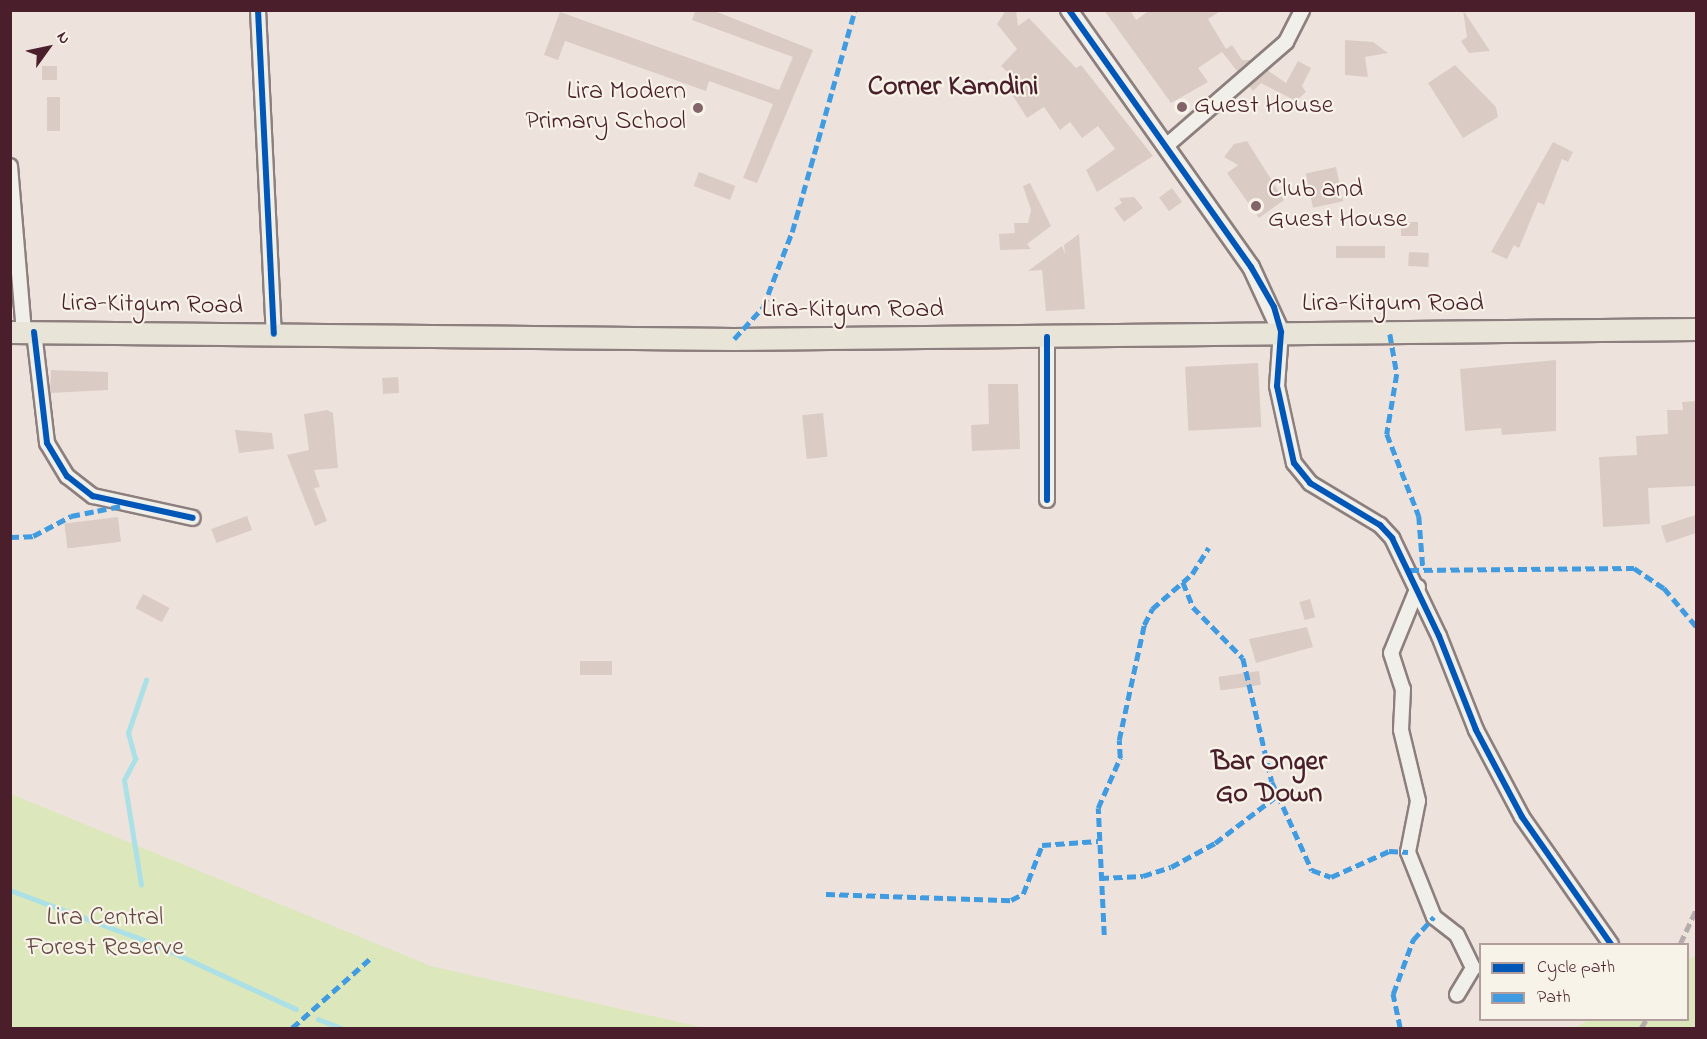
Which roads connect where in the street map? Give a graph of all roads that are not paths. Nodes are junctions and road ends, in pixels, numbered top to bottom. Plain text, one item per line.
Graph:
1 (258, 10) edge
2 (1069, 10) edge
3 (1302, 10) edge
4 (1166, 146) junction
5 (10, 166) edge
6 (1696, 329) edge
7 (23, 332) edge
8 (1281, 332) junction
9 (274, 334) junction
10 (1047, 337) junction
11 (1047, 500) dead end
12 (193, 518) dead end
13 (1418, 587) junction
14 (1610, 943) edge
15 (1457, 995) dead end

1 - 9 street
2 - 4 street
3 - 4 street
4 - 8 street
5 - 7 street
6 - 8 main road, Lira-Kitgum Road
7 - 9 main road, Lira-Kitgum Road
7 - 12 street
8 - 10 main road, Lira-Kitgum Road
8 - 13 street
9 - 10 main road, Lira-Kitgum Road
10 - 11 street
13 - 14 street
13 - 15 street

